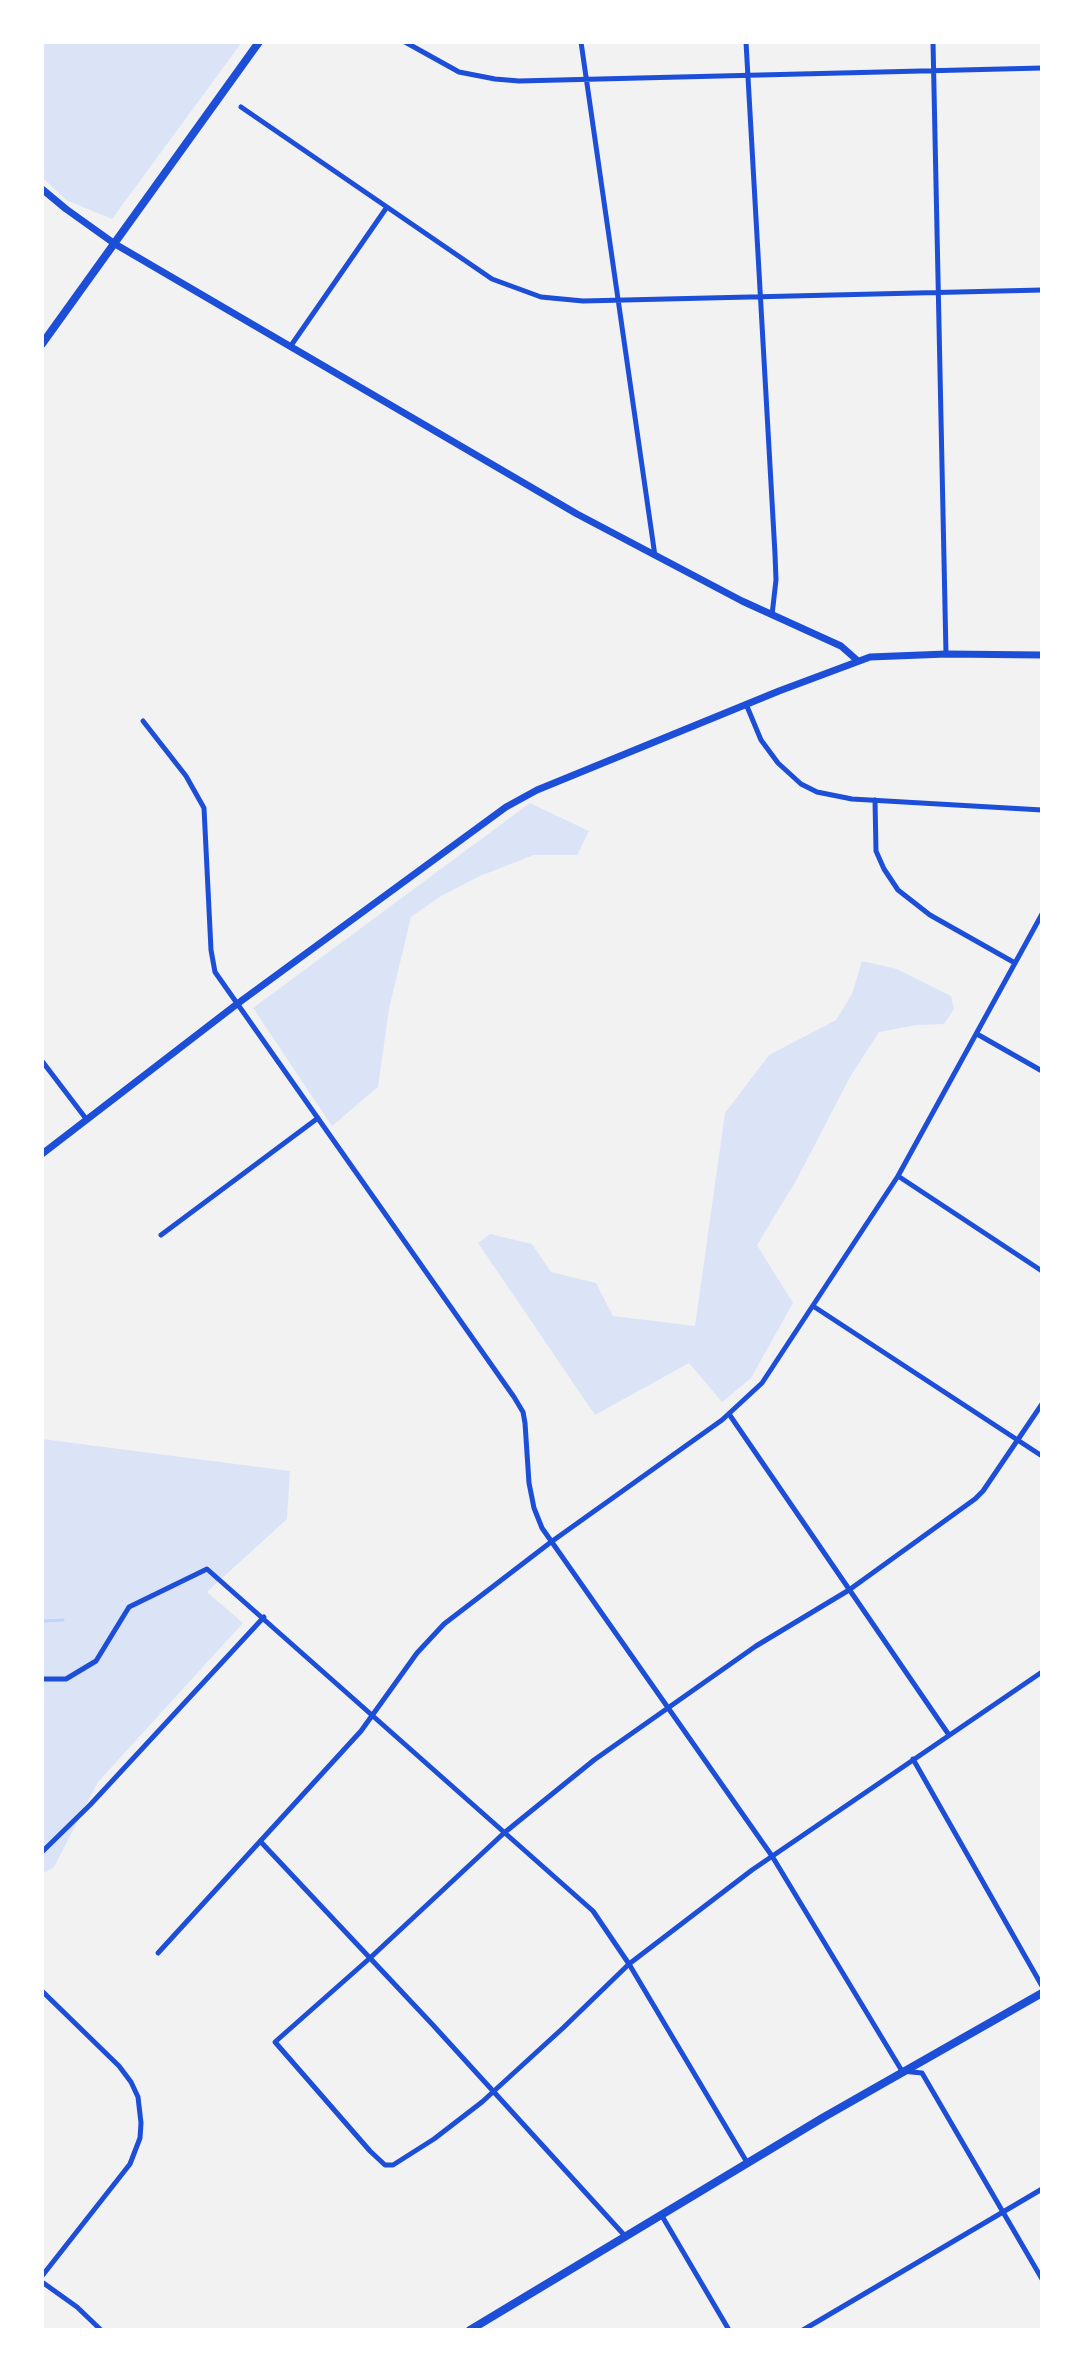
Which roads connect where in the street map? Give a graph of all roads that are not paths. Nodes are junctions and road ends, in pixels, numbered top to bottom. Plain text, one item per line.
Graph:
1 (259, 42) edge
2 (405, 42) edge
3 (581, 42) edge
4 (746, 42) edge
5 (933, 42) edge
6 (1042, 68) edge
7 (934, 70) junction
8 (748, 75) junction
9 (586, 79) junction
10 (241, 107) dead end
11 (42, 189) edge
12 (387, 207) junction
13 (115, 244) junction
14 (1042, 290) edge
15 (938, 292) junction
16 (760, 296) junction
17 (619, 298) junction
18 (42, 344) edge
19 (290, 347) junction
20 (655, 556) junction
21 (772, 615) junction
22 (946, 654) junction
23 (1042, 655) edge
24 (858, 661) junction
25 (746, 704) junction
26 (143, 721) dead end
27 (875, 800) junction
28 (1042, 810) edge
29 (1042, 914) edge
30 (1015, 963) junction
31 (237, 1004) junction
32 (976, 1034) junction
33 (42, 1061) edge
34 (1042, 1071) edge
35 (318, 1118) junction
36 (87, 1120) junction
37 (42, 1154) edge
38 (898, 1176) junction
39 (161, 1235) dead end
40 (1042, 1272) edge
41 (813, 1306) junction
42 (1042, 1404) edge
43 (729, 1414) junction
44 (1018, 1440) junction
45 (1042, 1456) edge
46 (551, 1542) junction
47 (849, 1590) junction
48 (264, 1617) junction
49 (1041, 1676) edge
50 (42, 1679) edge
51 (668, 1708) junction
52 (374, 1716) junction
53 (949, 1735) junction
54 (913, 1759) junction
55 (504, 1833) junction
56 (261, 1841) junction
57 (42, 1852) edge
58 (772, 1856) junction
59 (158, 1953) dead end
60 (370, 1958) junction
61 (629, 1964) junction
62 (1042, 1986) edge
63 (42, 1991) edge
64 (1042, 1993) edge
65 (903, 2071) junction
66 (493, 2092) junction
67 (748, 2164) junction
68 (1042, 2189) edge
69 (1003, 2212) junction
70 (662, 2216) junction
71 (626, 2237) junction
72 (42, 2276) edge
73 (1042, 2279) edge
74 (42, 2282) edge
75 (101, 2330) edge
76 (470, 2330) edge
77 (729, 2330) edge
78 (803, 2330) edge

1 - 13 main road
2 - 9 street
3 - 9 street
4 - 8 street
5 - 7 street
6 - 7 street
7 - 8 street
7 - 15 street
8 - 9 street
8 - 16 street
9 - 17 street
10 - 12 street
11 - 13 street
12 - 17 street
12 - 19 street
13 - 18 main road
13 - 19 street
14 - 15 street
15 - 16 street
15 - 22 street
16 - 17 street
16 - 21 street
17 - 20 street
19 - 20 street
20 - 21 street
21 - 24 street
22 - 23 street
22 - 24 street
24 - 25 street
25 - 27 street
25 - 31 street
26 - 31 street
27 - 28 street
27 - 30 street
29 - 30 street
30 - 32 street
31 - 35 street
31 - 36 street
32 - 34 street
32 - 38 street
33 - 36 street
35 - 39 street
35 - 46 street
36 - 37 street
38 - 40 street
38 - 41 street
41 - 43 street
41 - 44 street
42 - 44 street
43 - 46 street
43 - 47 street
44 - 45 street
44 - 47 street
46 - 51 street
46 - 52 street
47 - 51 street
47 - 53 street
48 - 50 street
48 - 52 street
48 - 57 street
49 - 53 street
51 - 55 street
51 - 58 street
52 - 55 street
52 - 56 street
53 - 54 street
54 - 58 street
54 - 62 street
55 - 60 street
55 - 61 street
56 - 59 street
56 - 60 street
58 - 61 street
58 - 65 street
60 - 66 street
60 - 66 street
61 - 66 street
61 - 67 street
63 - 72 street
64 - 65 main road
65 - 67 main road
65 - 69 street
66 - 71 street
67 - 70 main road
68 - 69 street
69 - 73 street
69 - 78 street
70 - 71 main road
70 - 77 street
71 - 76 main road
74 - 75 street

